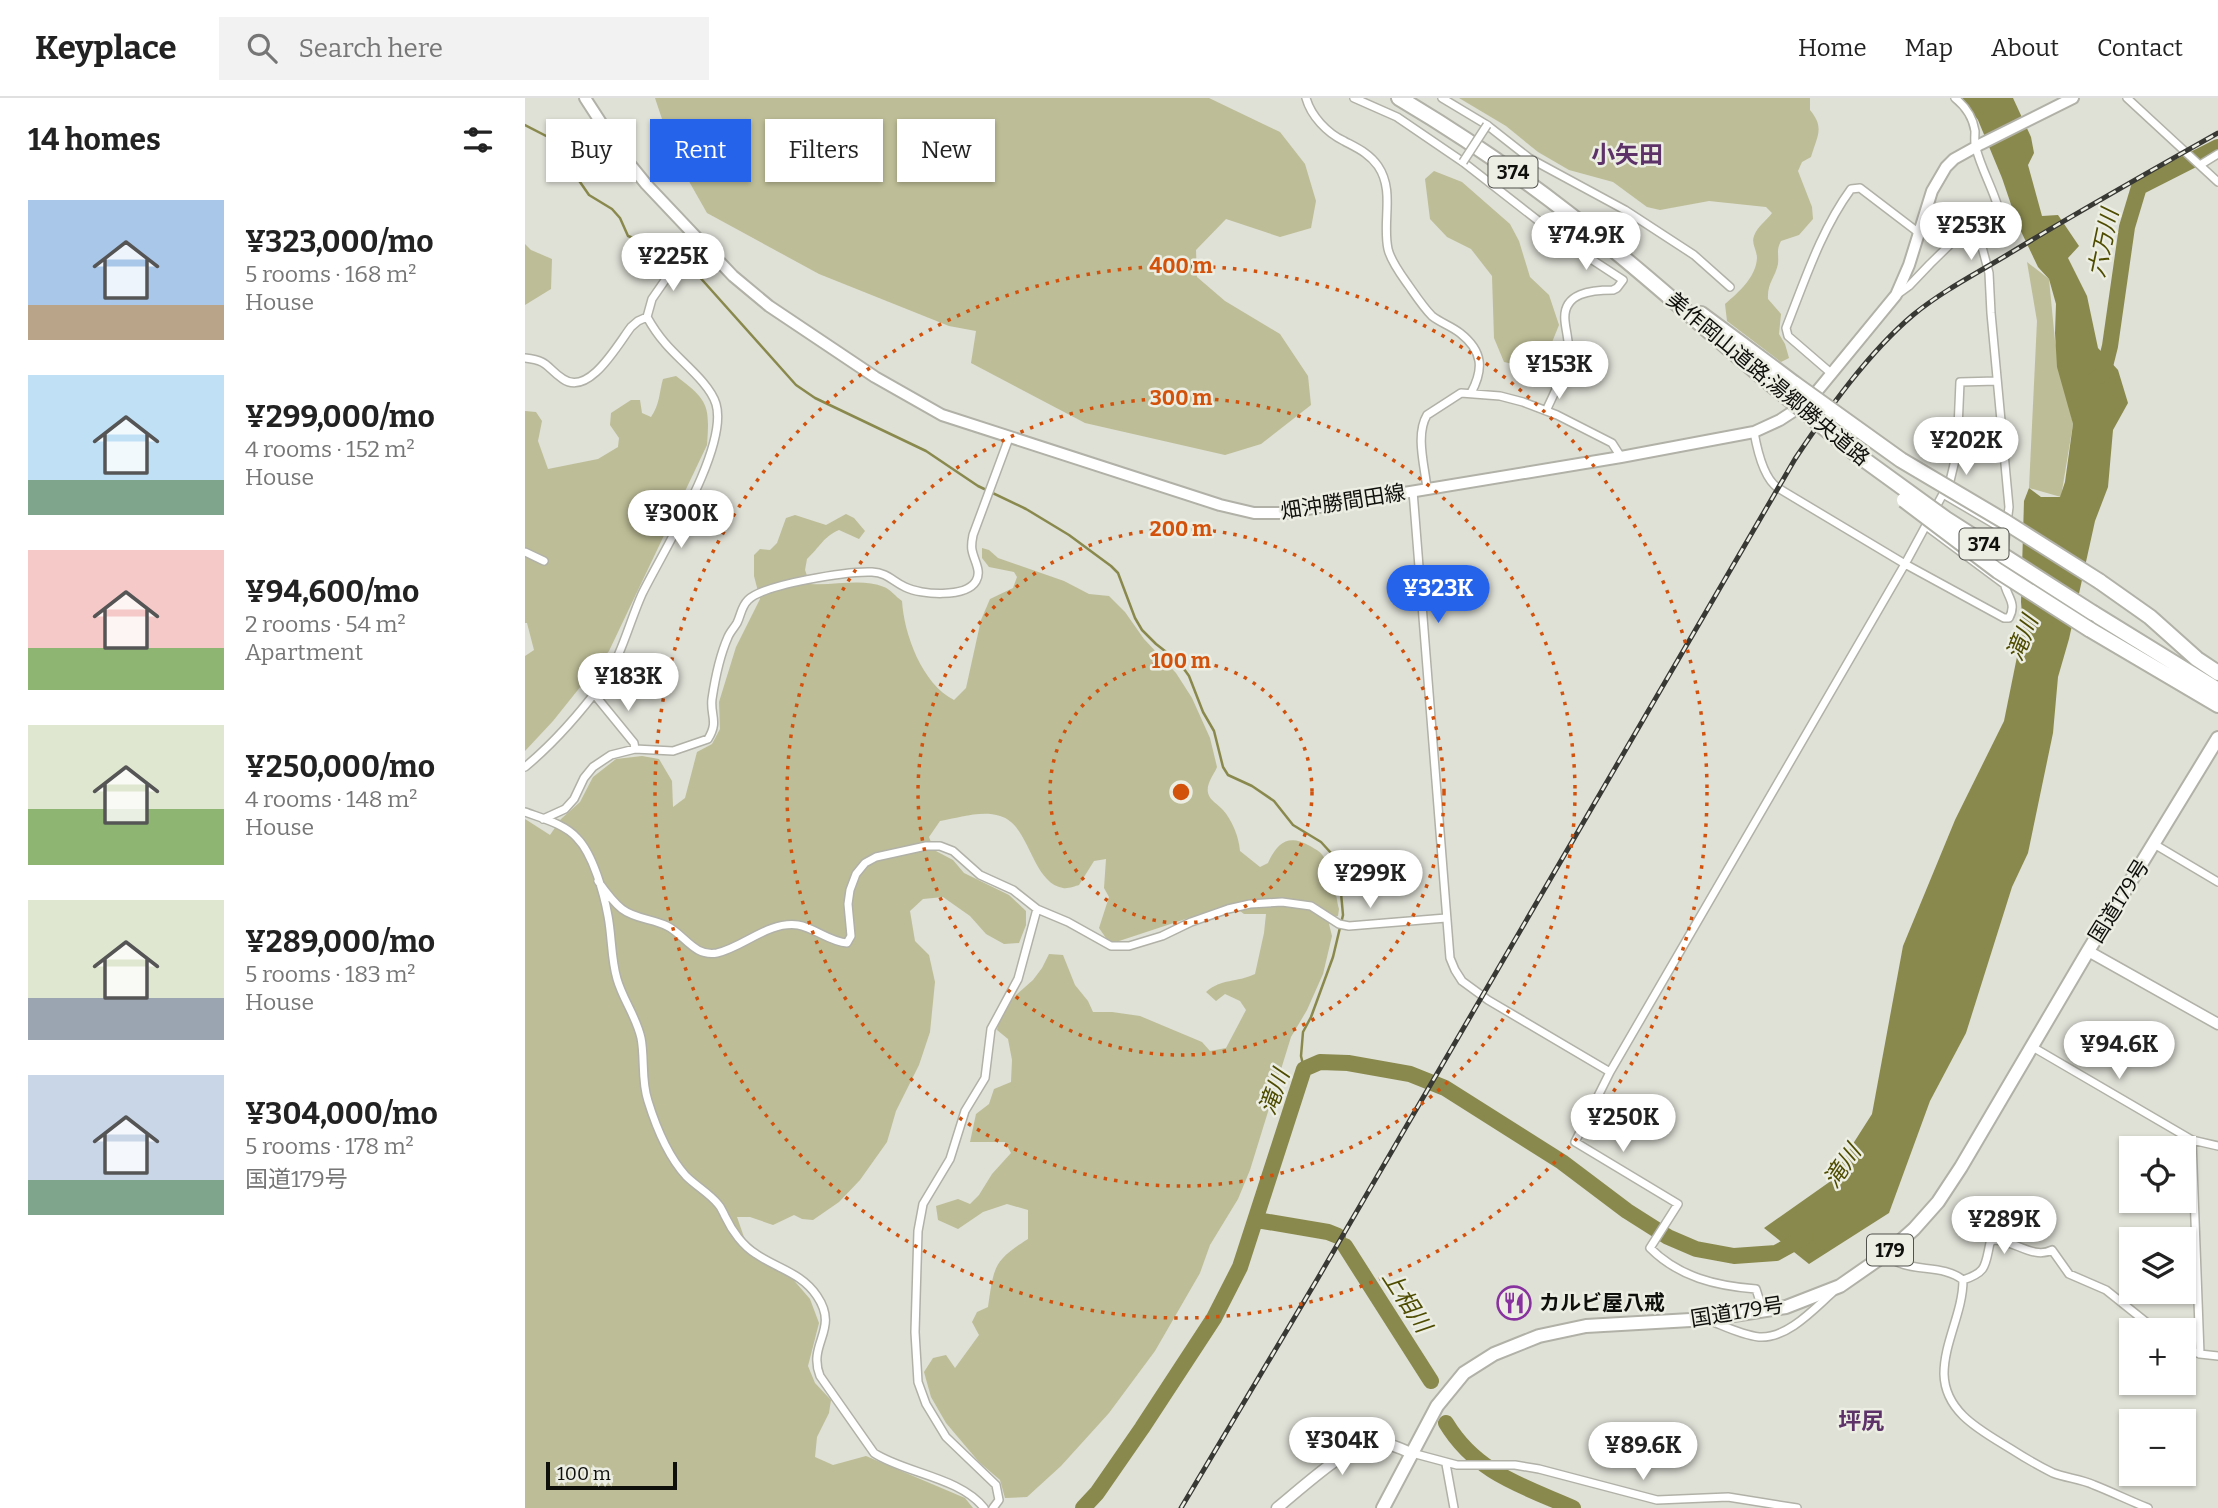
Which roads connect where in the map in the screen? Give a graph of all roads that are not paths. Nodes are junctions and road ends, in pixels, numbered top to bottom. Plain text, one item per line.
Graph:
1 (585, 98) edge
2 (1306, 98) edge
3 (1354, 98) edge
4 (1399, 98) edge
5 (1442, 98) edge
6 (1955, 98) edge
7 (2073, 98) edge
8 (2127, 98) edge
9 (1487, 125) junction
10 (1978, 146) junction
11 (2218, 155) edge
12 (1463, 162) junction
13 (2200, 165) junction
14 (2218, 183) edge
15 (1978, 218) junction
16 (1919, 233) junction
17 (695, 237) junction
18 (1621, 255) junction
19 (1730, 287) dead end
20 (1896, 295) junction
21 (647, 317) junction
22 (525, 358) edge
23 (1832, 374) junction
24 (1997, 382) junction
25 (1471, 393) junction
26 (1546, 411) junction
27 (1754, 432) junction
28 (1009, 438) junction
29 (1621, 457) junction
30 (1878, 470) junction
31 (1427, 489) junction
32 (1413, 491) junction
33 (1943, 494) junction
34 (1926, 526) junction
35 (2006, 531) junction
36 (525, 552) edge
37 (544, 561) dead end
38 (1905, 564) junction
39 (2004, 584) junction
40 (2218, 673) edge
41 (2216, 689) edge
42 (594, 694) junction
43 (2218, 705) edge
44 (2218, 738) edge
45 (635, 749) junction
46 (525, 767) edge
47 (525, 812) edge
48 (543, 819) junction
49 (2154, 844) junction
50 (598, 880) junction
51 (2218, 882) edge
52 (1037, 909) junction
53 (1446, 918) junction
54 (2088, 951) junction
55 (2218, 1024) edge
56 (2031, 1046) junction
57 (1609, 1072) junction
58 (2185, 1136) edge
59 (2196, 1141) edge
60 (2218, 1146) edge
61 (2195, 1213) edge
62 (1886, 1254) junction
63 (1963, 1280) junction
64 (1840, 1286) junction
65 (1763, 1311) junction
66 (2141, 1318) edge
67 (1708, 1319) junction
68 (2196, 1352) edge
69 (2200, 1354) junction
70 (2218, 1356) edge
71 (1411, 1453) junction
72 (1446, 1464) junction
73 (1737, 1498) junction
74 (984, 1508) edge
75 (993, 1508) edge
76 (1277, 1508) edge
77 (1383, 1508) edge
78 (1454, 1508) edge
79 (1737, 1508) edge
80 (1797, 1508) edge
81 (2148, 1508) edge

1 - 17 main road, 畑沖勝間田線
2 - 25 street
3 - 12 street
4 - 18 highway, 美作岡山道路;湯郷勝央道路 / 374
5 - 9 street
6 - 10 street
7 - 10 main road, 畑沖勝間田線
8 - 13 street
9 - 12 street, bridge
9 - 19 street
10 - 15 street
10 - 16 main road, 畑沖勝間田線
11 - 13 street
12 - 26 street
13 - 14 street
15 - 20 street
15 - 24 street
16 - 20 main road, 畑沖勝間田線
16 - 23 street
17 - 21 street
17 - 28 main road, 畑沖勝間田線
18 - 30 highway, 美作岡山道路;湯郷勝央道路 / 374, bridge
18 - 40 highway, bridge
20 - 23 main road, 畑沖勝間田線
21 - 22 street
21 - 42 street
23 - 27 main road, 畑沖勝間田線
24 - 33 street
24 - 35 street
25 - 26 street
25 - 31 street
26 - 29 street
27 - 29 main road, 畑沖勝間田線
27 - 38 street
28 - 32 main road, 畑沖勝間田線
28 - 45 street
29 - 31 main road, 畑沖勝間田線
30 - 41 highway, 美作岡山道路;湯郷勝央道路 / 374, bridge
30 - 43 highway, bridge
31 - 32 main road, 畑沖勝間田線
32 - 53 street
33 - 34 street
33 - 35 street
34 - 38 street
34 - 39 street
35 - 39 street
36 - 37 street
38 - 39 street
38 - 57 street
42 - 45 street
42 - 46 street
44 - 49 highway, 国道179号 / 179
45 - 48 street
47 - 48 street
48 - 50 street
49 - 51 street
49 - 54 highway, 国道179号 / 179
50 - 52 street
50 - 74 street
52 - 53 street
52 - 75 street
53 - 57 street
54 - 55 street
54 - 56 highway, 国道179号 / 179
56 - 58 street
56 - 62 highway, 国道179号 / 179
57 - 65 street
59 - 60 street
61 - 69 street
62 - 63 street
62 - 64 highway, 国道179号 / 179
63 - 66 street
63 - 81 street
64 - 65 highway, 国道179号 / 179
64 - 67 street
65 - 67 highway, 国道179号 / 179
67 - 71 highway, 国道179号 / 179
68 - 69 street
69 - 70 street
71 - 72 street
71 - 76 street
71 - 77 highway, 国道179号 / 179
72 - 73 street
72 - 78 street
73 - 79 street
73 - 80 street

